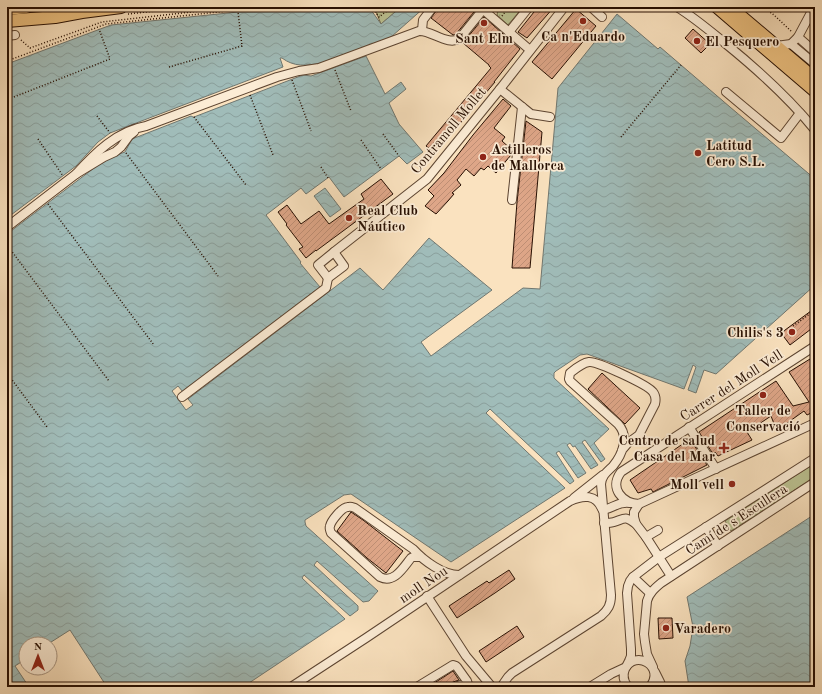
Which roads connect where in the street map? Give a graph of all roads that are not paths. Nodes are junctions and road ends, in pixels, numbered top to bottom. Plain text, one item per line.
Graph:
1 (26, 7) edge
2 (433, 7) edge
3 (529, 7) edge
4 (591, 7) edge
5 (677, 7) edge
6 (717, 7) edge
7 (730, 7) edge
8 (814, 7) edge
9 (483, 8) edge
10 (564, 8) edge
11 (122, 11) edge
12 (9, 14) edge
13 (602, 17) dead end
14 (422, 30) junction
15 (509, 32) junction
16 (798, 37) junction
17 (791, 44) junction
18 (776, 46) junction
19 (530, 50) junction
20 (815, 52) edge
21 (815, 64) edge
22 (815, 80) edge
23 (500, 89) junction
24 (815, 91) edge
25 (726, 92) dead end
26 (522, 107) junction
27 (800, 113) junction
28 (550, 117) dead end
29 (815, 130) edge
30 (512, 200) dead end
31 (7, 227) edge
32 (334, 252) junction
33 (328, 278) junction
34 (814, 349) edge
35 (182, 397) dead end
36 (814, 426) edge
37 (689, 427) junction
38 (622, 450) junction
39 (815, 458) edge
40 (716, 469) junction
41 (604, 475) junction
42 (815, 482) edge
43 (570, 501) junction
44 (635, 503) junction
45 (603, 510) junction
46 (604, 523) junction
47 (636, 524) junction
48 (706, 527) junction
49 (658, 530) dead end
50 (646, 537) junction
51 (718, 546) junction
52 (421, 557) junction
53 (659, 557) junction
54 (440, 570) junction
55 (459, 575) junction
56 (671, 576) junction
57 (633, 577) junction
58 (444, 585) junction
59 (650, 593) junction
60 (427, 596) junction
61 (626, 667) junction
62 (654, 670) junction
63 (291, 687) edge
64 (418, 687) edge
65 (456, 687) edge
66 (468, 687) edge
67 (492, 687) edge
68 (501, 687) edge
69 (590, 687) edge
70 (628, 687) edge
71 (650, 687) edge
72 (662, 687) edge

1 - 12 highway
2 - 14 street
3 - 15 street
4 - 13 street
5 - 27 street
6 - 24 highway
7 - 18 highway
8 - 16 street
9 - 14 street
9 - 15 street
10 - 19 street, Contramoll Mollet
11 - 12 highway
14 - 31 street
15 - 19 street
16 - 17 street
16 - 20 street
17 - 18 street
17 - 21 street
18 - 22 highway
19 - 23 street, Contramoll Mollet
23 - 26 street
23 - 32 street, Contramoll Mollet
25 - 27 street
26 - 28 street
26 - 30 street
27 - 29 street
32 - 33 street, Contramoll Mollet
32 - 33 street
33 - 35 street
34 - 37 street, Carrer del Moll Vell
36 - 40 street
37 - 40 street
37 - 44 street, Carrer del Moll Vell
38 - 38 street, moll Nou
38 - 41 street, moll Nou
39 - 48 street
40 - 44 street
41 - 43 street, moll Nou
41 - 45 street
42 - 51 street, Camí de s'Escullera
43 - 45 street, moll Nou
43 - 55 street, moll Nou
44 - 45 street
44 - 47 street
45 - 46 street
46 - 47 street
46 - 68 street
47 - 50 street
48 - 51 street
48 - 53 street
49 - 50 street
50 - 53 street
51 - 56 street, Camí de s'Escullera
52 - 52 street
52 - 54 street
53 - 56 street
53 - 57 street
54 - 55 street
54 - 58 street
55 - 58 street, moll Nou
56 - 59 street, Camí de s'Escullera
57 - 59 street
57 - 61 street
58 - 60 street, moll Nou
59 - 62 street
60 - 63 street, moll Nou
60 - 67 street
61 - 62 street
61 - 69 street
61 - 70 street
62 - 71 street
62 - 72 street
64 - 66 street
65 - 66 street

